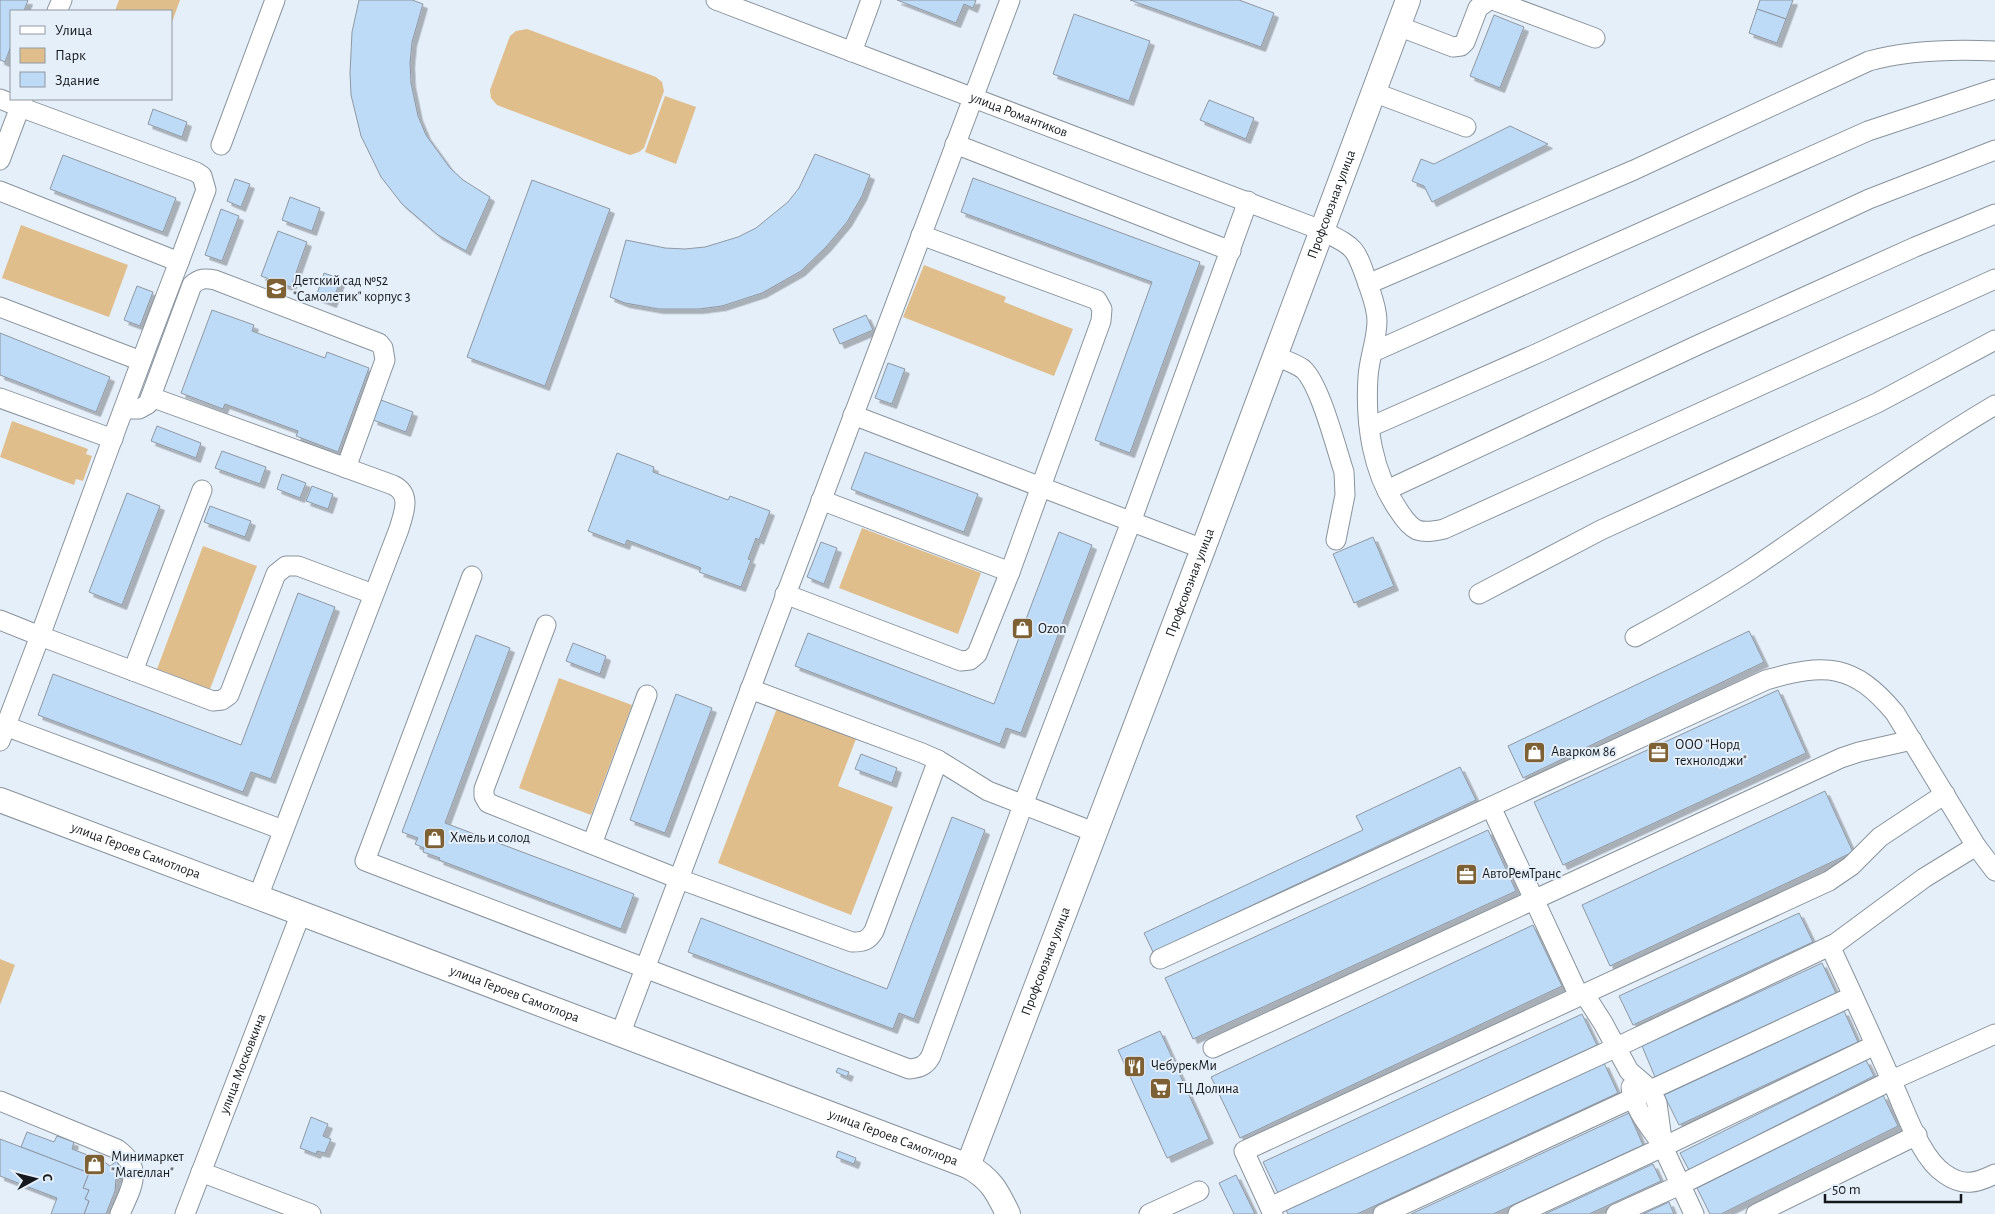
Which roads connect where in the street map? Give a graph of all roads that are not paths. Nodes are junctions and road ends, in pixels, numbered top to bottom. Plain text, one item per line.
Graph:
1 (274, 0) edge
2 (716, 0) edge
3 (871, 0) edge
4 (1010, 0) edge
5 (1408, 0) edge
6 (1491, 0) edge
7 (1398, 26) junction
8 (1595, 38) dead end
9 (1995, 51) edge
10 (852, 52) junction
11 (1995, 90) edge
12 (1373, 92) junction
13 (972, 98) junction
14 (0, 99) edge
15 (22, 103) edge
16 (1466, 127) dead end
17 (955, 144) junction
18 (221, 145) dead end
19 (1995, 150) edge
20 (0, 160) edge
21 (0, 191) edge
22 (1248, 201) junction
23 (1995, 214) edge
24 (1321, 230) junction
25 (921, 235) junction
26 (1231, 251) junction
27 (179, 262) junction
28 (1995, 279) edge
29 (1368, 284) junction
30 (0, 307) edge
31 (1995, 340) edge
32 (1372, 352) junction
33 (1275, 356) junction
34 (141, 361) junction
35 (151, 397) junction
36 (0, 398) edge
37 (1995, 405) edge
38 (125, 409) junction
39 (854, 415) junction
40 (1370, 427) junction
41 (113, 440) junction
42 (346, 468) junction
43 (1041, 487) junction
44 (202, 490) dead end
45 (1387, 490) junction
46 (821, 500) junction
47 (1131, 522) junction
48 (1336, 540) dead end
49 (1202, 549) junction
50 (1010, 572) junction
51 (472, 576) dead end
52 (373, 594) junction
53 (785, 594) junction
54 (1479, 594) dead end
55 (0, 620) edge
56 (546, 625) dead end
57 (40, 636) junction
58 (1635, 637) dead end
59 (133, 671) junction
60 (750, 689) junction
61 (647, 695) dead end
62 (2, 730) edge
63 (1912, 740) junction
64 (938, 760) junction
65 (1945, 794) junction
66 (0, 800) edge
67 (1023, 806) junction
68 (1491, 807) junction
69 (283, 830) junction
70 (1094, 832) junction
71 (592, 844) junction
72 (1976, 846) junction
73 (1995, 871) edge
74 (678, 878) junction
75 (258, 897) junction
76 (1534, 900) junction
77 (300, 913) junction
78 (1830, 946) junction
79 (1160, 959) dead end
80 (645, 969) junction
81 (1582, 995) junction
82 (1853, 996) junction
83 (1995, 1034) edge
84 (620, 1035) junction
85 (1875, 1045) junction
86 (1213, 1048) dead end
87 (1617, 1048) junction
88 (1629, 1071) junction
89 (1892, 1080) junction
90 (1650, 1089) junction
91 (1632, 1098) junction
92 (0, 1101) edge
93 (1917, 1135) junction
94 (1663, 1147) junction
95 (968, 1166) junction
96 (201, 1172) junction
97 (1995, 1174) edge
98 (1680, 1185) junction
99 (1199, 1191) dead end
100 (1272, 1210) edge
101 (1153, 1213) edge
102 (120, 1214) edge
103 (185, 1214) edge
104 (311, 1214) edge
105 (1008, 1214) edge
106 (1383, 1214) edge
107 (1518, 1214) edge
108 (1616, 1214) edge
109 (1694, 1214) edge
110 (1756, 1214) edge

1 - 18 street
2 - 10 street, улица Романтиков
3 - 10 street
4 - 13 street
5 - 7 main road, Профсоюзная улица
6 - 7 street
6 - 8 street
7 - 12 main road, Профсоюзная улица
9 - 29 street
10 - 13 street, улица Романтиков
11 - 32 street
12 - 16 street
12 - 24 main road, Профсоюзная улица
13 - 17 street
13 - 22 street, улица Романтиков
14 - 15 street
15 - 20 street
15 - 27 street
17 - 25 street
17 - 26 street
19 - 40 street
21 - 27 street
22 - 24 street, улица Романтиков
22 - 26 street
23 - 45 street
24 - 29 street, улица Романтиков
24 - 33 main road, Профсоюзная улица
25 - 39 street
25 - 43 street
26 - 47 street
27 - 34 street
28 - 45 street, улица Романтиков
29 - 32 street, улица Романтиков
30 - 34 street
31 - 54 street
32 - 40 street, улица Романтиков
33 - 48 street
33 - 49 main road, Профсоюзная улица
34 - 38 street
35 - 38 street
35 - 42 street
35 - 42 street
36 - 41 street
37 - 58 street
38 - 41 street
39 - 43 street
39 - 46 street
40 - 45 street, улица Романтиков
41 - 57 street
42 - 52 street
43 - 47 street
43 - 50 street
44 - 59 street
46 - 50 street
46 - 53 street
47 - 49 street
47 - 67 street
49 - 70 main road, Профсоюзная улица
50 - 53 street
51 - 80 street
52 - 59 street
52 - 69 street
53 - 60 street
55 - 57 street
56 - 71 street
57 - 59 street
57 - 62 street
60 - 64 street
60 - 74 street
61 - 71 street
62 - 69 street
63 - 65 street
63 - 68 street
63 - 76 street
64 - 67 street
64 - 74 street
65 - 72 street
65 - 81 street
66 - 75 main road, улица Героев Самотлора
67 - 70 street
67 - 80 street
68 - 76 street
68 - 79 street
69 - 75 street
70 - 95 main road, Профсоюзная улица
71 - 74 street
72 - 73 street
72 - 78 street
74 - 80 street
75 - 77 main road, улица Героев Самотлора
76 - 81 street
76 - 86 street
77 - 84 main road, улица Героев Самотлора
77 - 96 street, улица Московкина
78 - 82 street
78 - 87 street
80 - 84 street
81 - 87 street
81 - 100 street
82 - 85 street
82 - 90 street
83 - 89 street
84 - 95 main road, улица Героев Самотлора
85 - 89 street
85 - 94 street
87 - 88 street
87 - 100 street
88 - 90 street
88 - 91 street
89 - 93 street
89 - 98 street
90 - 91 street
90 - 94 street
91 - 94 street
91 - 106 street
92 - 102 street
93 - 97 street
93 - 110 street
94 - 98 street
94 - 107 street
95 - 105 main road, улица Героев Самотлора
96 - 103 street, улица Московкина
96 - 104 street
98 - 108 street
98 - 109 street
99 - 101 street

